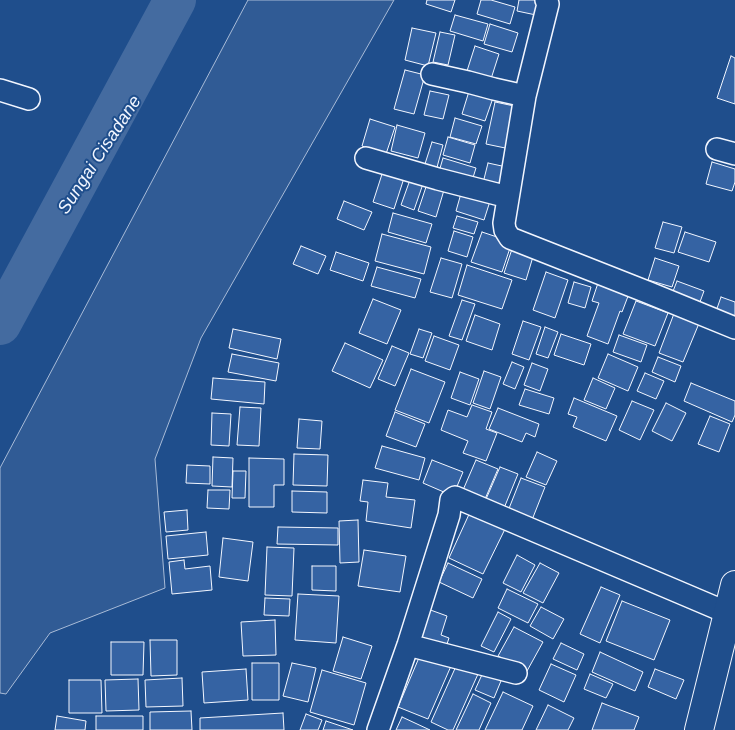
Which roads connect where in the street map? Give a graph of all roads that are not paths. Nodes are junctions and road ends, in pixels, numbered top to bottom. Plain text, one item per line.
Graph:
1 (547, 0) edge
2 (432, 74) dead end
3 (0, 90) edge
4 (525, 96) junction
5 (29, 99) dead end
6 (366, 158) dead end
7 (508, 197) junction
8 (735, 328) edge
9 (735, 585) edge
10 (728, 613) junction
11 (408, 645) junction
12 (516, 673) dead end
13 (378, 730) edge
14 (700, 730) edge

1 - 4 street
2 - 4 street
3 - 5 street
4 - 7 street
6 - 7 street
7 - 8 street
9 - 10 main road
10 - 11 street
10 - 14 main road
11 - 12 street
11 - 13 street

